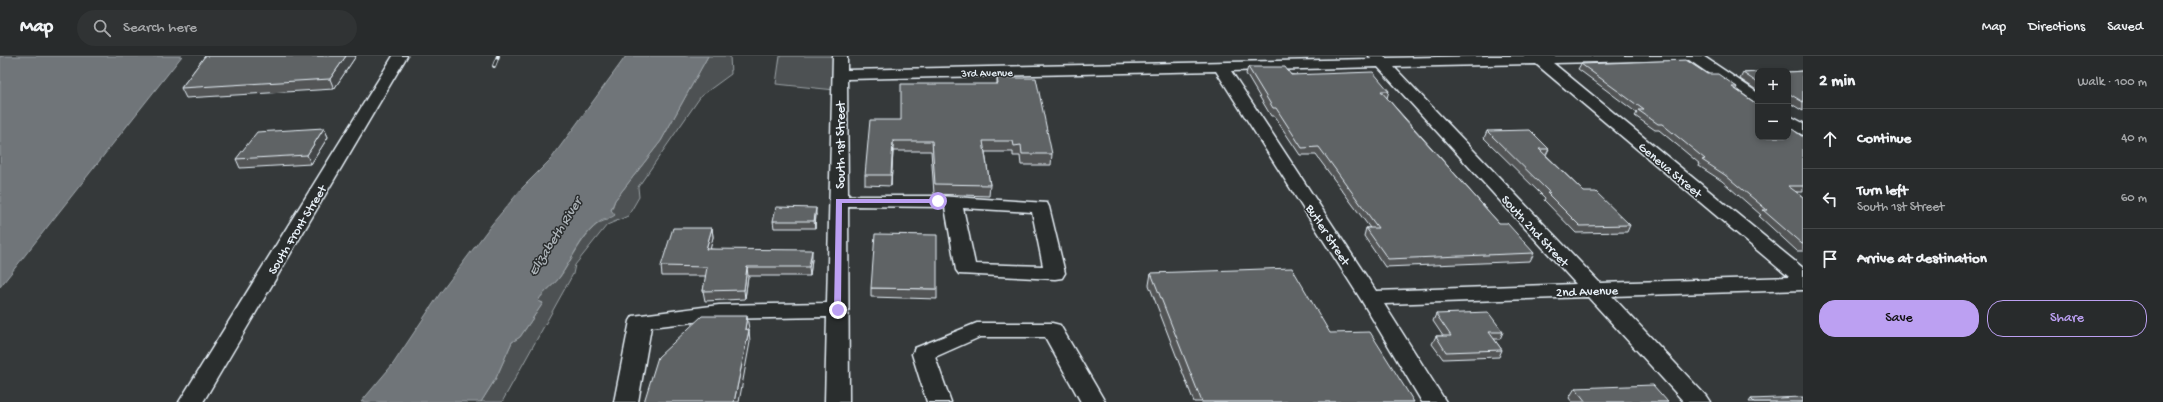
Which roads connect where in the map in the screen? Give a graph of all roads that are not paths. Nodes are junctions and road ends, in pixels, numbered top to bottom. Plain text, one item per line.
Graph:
1 (400, 56) edge
2 (840, 56) edge
3 (1686, 56) edge
4 (1693, 56) edge
5 (1541, 58) edge
6 (1379, 59) edge
7 (1104, 62) edge
8 (1221, 67) junction
9 (1742, 74) edge
10 (840, 75) junction
11 (1721, 75) junction
12 (1755, 98) edge
13 (1791, 122) edge
14 (1803, 130) edge
15 (839, 201) junction
16 (953, 202) junction
17 (1803, 278) edge
18 (1803, 283) edge
19 (1592, 290) junction
20 (1370, 298) junction
21 (838, 310) junction
22 (192, 402) edge
23 (626, 402) edge
24 (837, 402) edge
25 (939, 402) edge
26 (1093, 402) edge
27 (1434, 402) edge
28 (1698, 402) edge

1 - 22 street, South Front Street
2 - 10 street, South 1st Street
3 - 5 street, 3rd Avenue
4 - 11 street
5 - 6 street, 3rd Avenue
5 - 17 street, Geneva Street
6 - 8 street, 3rd Avenue
6 - 19 street, South 2nd Street
7 - 8 street, 3rd Avenue
7 - 10 street, 3rd Avenue
8 - 20 street, Butler Street
9 - 11 street
10 - 15 street, South 1st Street
11 - 12 street
13 - 14 street
15 - 16 street
15 - 21 street, South 1st Street
16 - 16 street
18 - 19 street, 2nd Avenue
19 - 20 street, 2nd Avenue
19 - 28 street, South 2nd Street
20 - 27 street, Butler Street
21 - 23 street
21 - 24 street, South 1st Street
25 - 26 street

